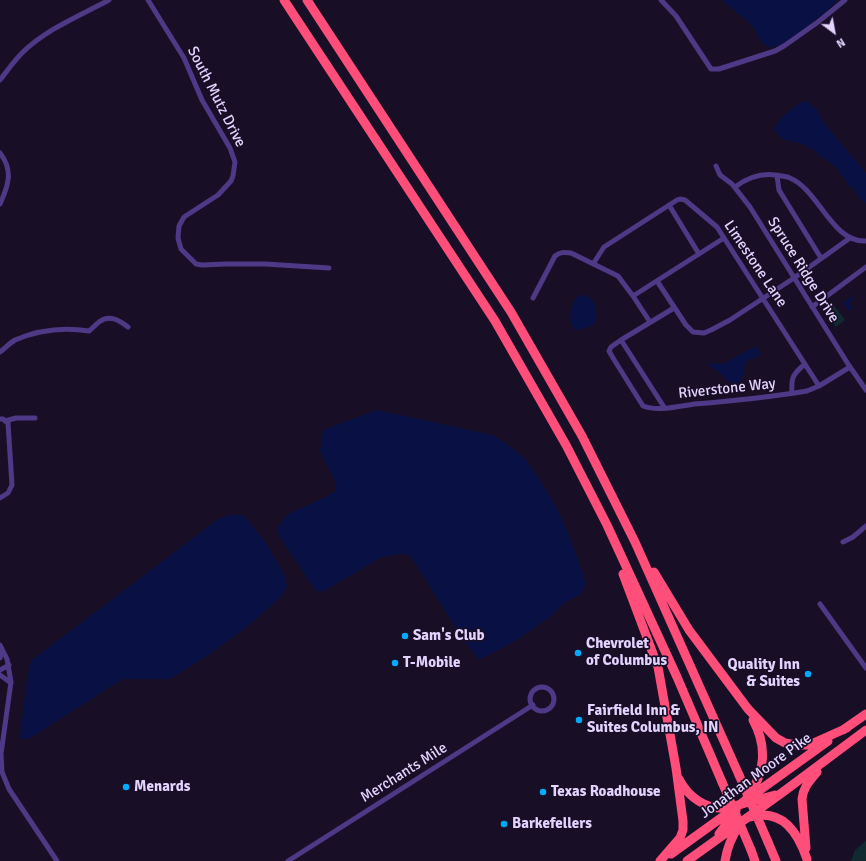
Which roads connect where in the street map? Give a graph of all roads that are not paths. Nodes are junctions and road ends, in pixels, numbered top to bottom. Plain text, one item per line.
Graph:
1 (109, 0) edge
2 (148, 0) edge
3 (284, 0) edge
4 (307, 0) edge
5 (661, 0) edge
6 (845, 0) edge
7 (0, 80) edge
8 (0, 153) edge
9 (716, 166) dead end
10 (777, 176) junction
11 (735, 187) junction
12 (0, 204) edge
13 (669, 205) junction
14 (724, 238) junction
15 (850, 238) junction
16 (866, 241) edge
17 (699, 254) junction
18 (822, 258) junction
19 (593, 264) junction
20 (866, 267) edge
21 (329, 268) dead end
22 (794, 278) junction
23 (657, 281) junction
24 (633, 296) junction
25 (533, 298) dead end
26 (763, 298) junction
27 (812, 306) junction
28 (674, 308) junction
29 (650, 322) junction
30 (128, 327) dead end
31 (621, 340) junction
32 (0, 352) edge
33 (805, 364) junction
34 (850, 367) junction
35 (819, 386) junction
36 (866, 390) edge
37 (792, 393) junction
38 (664, 407) junction
39 (35, 418) dead end
40 (3, 420) edge
41 (0, 498) edge
42 (607, 525) junction
43 (866, 526) edge
44 (635, 542) junction
45 (843, 542) dead end
46 (820, 604) dead end
47 (1, 647) edge
48 (0, 658) edge
49 (9, 665) junction
50 (866, 668) edge
51 (0, 670) edge
52 (0, 675) edge
53 (11, 682) junction
54 (533, 705) junction
55 (748, 709) junction
56 (866, 714) edge
57 (846, 728) junction
58 (866, 730) edge
59 (829, 759) junction
60 (676, 768) junction
61 (774, 780) junction
62 (783, 792) junction
63 (760, 799) junction
64 (741, 804) junction
65 (744, 819) junction
66 (726, 824) junction
67 (704, 831) junction
68 (712, 843) junction
69 (808, 860) edge
70 (57, 861) edge
71 (288, 861) edge
72 (661, 861) edge
73 (687, 861) edge
74 (725, 861) edge
75 (755, 861) edge
76 (776, 861) edge

1 - 7 street
2 - 21 street, South Mutz Drive
3 - 42 highway
4 - 44 highway
5 - 6 street
8 - 12 street
9 - 11 street, Spruce Ridge Drive
10 - 11 street
10 - 15 street
10 - 18 street
11 - 22 street, Spruce Ridge Drive
13 - 14 street, Limestone Lane
13 - 17 street
13 - 19 street, Limestone Lane
14 - 17 street
14 - 26 street, Limestone Lane
15 - 16 street
15 - 18 street
17 - 23 street
18 - 22 street
19 - 24 street
19 - 25 street
20 - 27 street
22 - 26 street
22 - 27 street, Spruce Ridge Drive
23 - 24 street
23 - 28 street
24 - 29 street
26 - 28 street
26 - 33 street, Limestone Lane
27 - 34 street, Spruce Ridge Drive
28 - 29 street
29 - 31 street
30 - 32 street
31 - 38 street
31 - 38 street, Riverstone Way
33 - 35 street, Limestone Lane
33 - 37 street, Riverstone Way
34 - 35 street, Riverstone Way
34 - 36 street, Spruce Ridge Drive
35 - 37 street, Riverstone Way
37 - 38 street, Riverstone Way
39 - 40 street
40 - 41 street
42 - 60 highway
42 - 75 highway, bridge
43 - 45 street
44 - 55 highway
44 - 76 highway, bridge
46 - 50 street
47 - 48 street
47 - 49 street
49 - 51 street
49 - 53 street
52 - 53 street
53 - 70 street
54 - 54 street
54 - 71 street, Merchants Mile
55 - 57 highway
55 - 64 highway
56 - 57 highway, Jonathan Moore Pike
57 - 61 highway, Jonathan Moore Pike
58 - 59 highway, Jonathan Moore Pike
59 - 62 highway, Jonathan Moore Pike
59 - 69 highway
60 - 64 highway
60 - 72 highway
61 - 63 highway
61 - 64 highway, Jonathan Moore Pike
62 - 63 highway
62 - 65 highway, Jonathan Moore Pike
63 - 64 highway
63 - 65 highway
64 - 66 highway
64 - 67 highway, Jonathan Moore Pike
65 - 66 highway
65 - 68 highway, Jonathan Moore Pike
65 - 69 highway
65 - 74 highway
66 - 67 highway
66 - 68 highway
67 - 72 highway, Jonathan Moore Pike
68 - 73 highway, Jonathan Moore Pike

